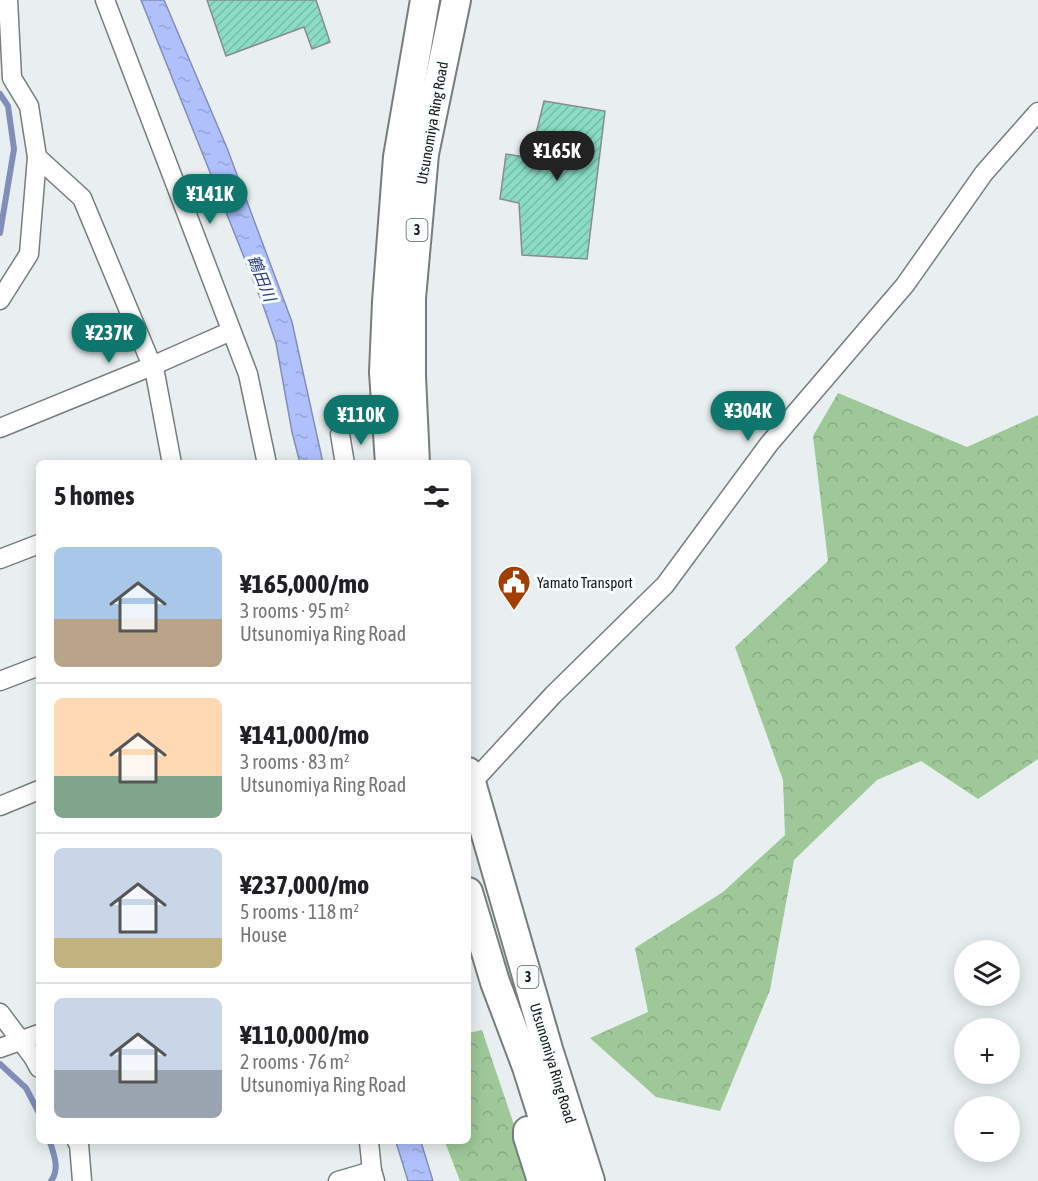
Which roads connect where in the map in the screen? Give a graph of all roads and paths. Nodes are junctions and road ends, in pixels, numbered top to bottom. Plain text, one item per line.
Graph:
1 (8, 0) edge
2 (105, 0) edge
3 (425, 0) edge
4 (456, 0) edge
5 (1038, 112) edge
6 (1030, 133) edge
7 (37, 158) junction
8 (0, 300) edge
9 (231, 331) junction
10 (152, 366) junction
11 (0, 428) edge
12 (340, 434) dead end
13 (171, 460) edge
14 (266, 460) edge
15 (344, 460) edge
16 (390, 460) edge
17 (416, 460) edge
18 (36, 545) edge
19 (0, 559) edge
20 (36, 667) edge
21 (0, 681) edge
22 (471, 779) edge
23 (471, 788) edge
24 (36, 791) edge
25 (0, 806) edge
26 (471, 902) edge
27 (0, 1013) edge
28 (36, 1035) edge
29 (22, 1041) junction
30 (0, 1048) edge
31 (548, 1049) junction
32 (36, 1062) edge
33 (526, 1068) junction
34 (79, 1144) edge
35 (369, 1144) edge
36 (374, 1176) edge
37 (82, 1181) edge
38 (338, 1181) edge
39 (542, 1181) edge
40 (563, 1181) edge
41 (590, 1181) edge
42 (603, 1181) edge

1 - 7 street
2 - 9 street
3 - 16 main road, Utsunomiya Ring Road / 3
4 - 17 main road, Utsunomiya Ring Road / 3
5 - 6 street
6 - 22 street
7 - 8 street
7 - 10 street
9 - 10 street
9 - 14 street
10 - 11 street
10 - 13 street
12 - 15 street
18 - 19 street
20 - 21 street
23 - 31 main road, Utsunomiya Ring Road / 3
24 - 25 street
26 - 33 main road, Utsunomiya Ring Road / 3
27 - 29 street
28 - 29 street
29 - 30 street
29 - 32 street
31 - 41 main road, Utsunomiya Ring Road / 3
31 - 42 main road, 3
33 - 39 main road, 3
33 - 40 main road, Utsunomiya Ring Road / 3
34 - 37 street
35 - 36 street
36 - 38 street

